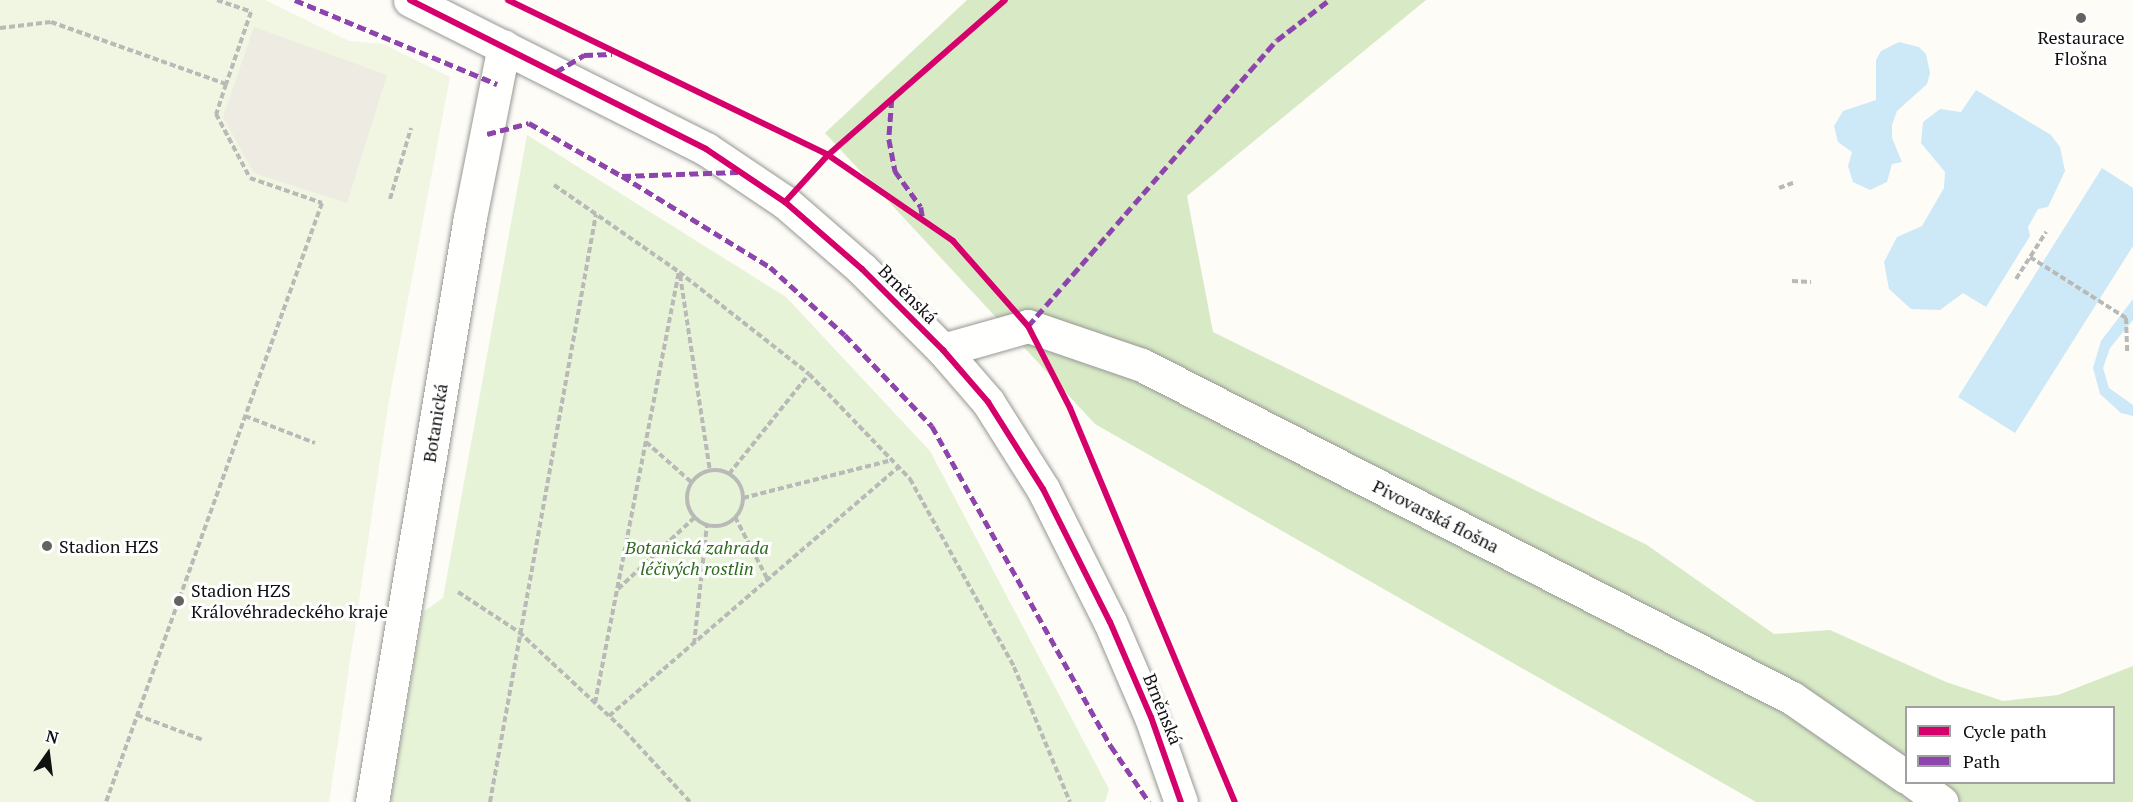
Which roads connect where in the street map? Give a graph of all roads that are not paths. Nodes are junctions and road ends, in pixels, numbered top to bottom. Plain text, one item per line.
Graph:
1 (410, 0) edge
2 (504, 46) junction
3 (943, 350) junction
4 (1905, 776) edge
5 (1915, 784) edge
6 (372, 802) edge
7 (1181, 802) edge
8 (1942, 802) edge

1 - 2 street, Brněnská
2 - 3 street, Brněnská
2 - 6 street, Botanická
3 - 4 street, Pivovarská flošna
3 - 7 street, Brněnská
5 - 8 street

